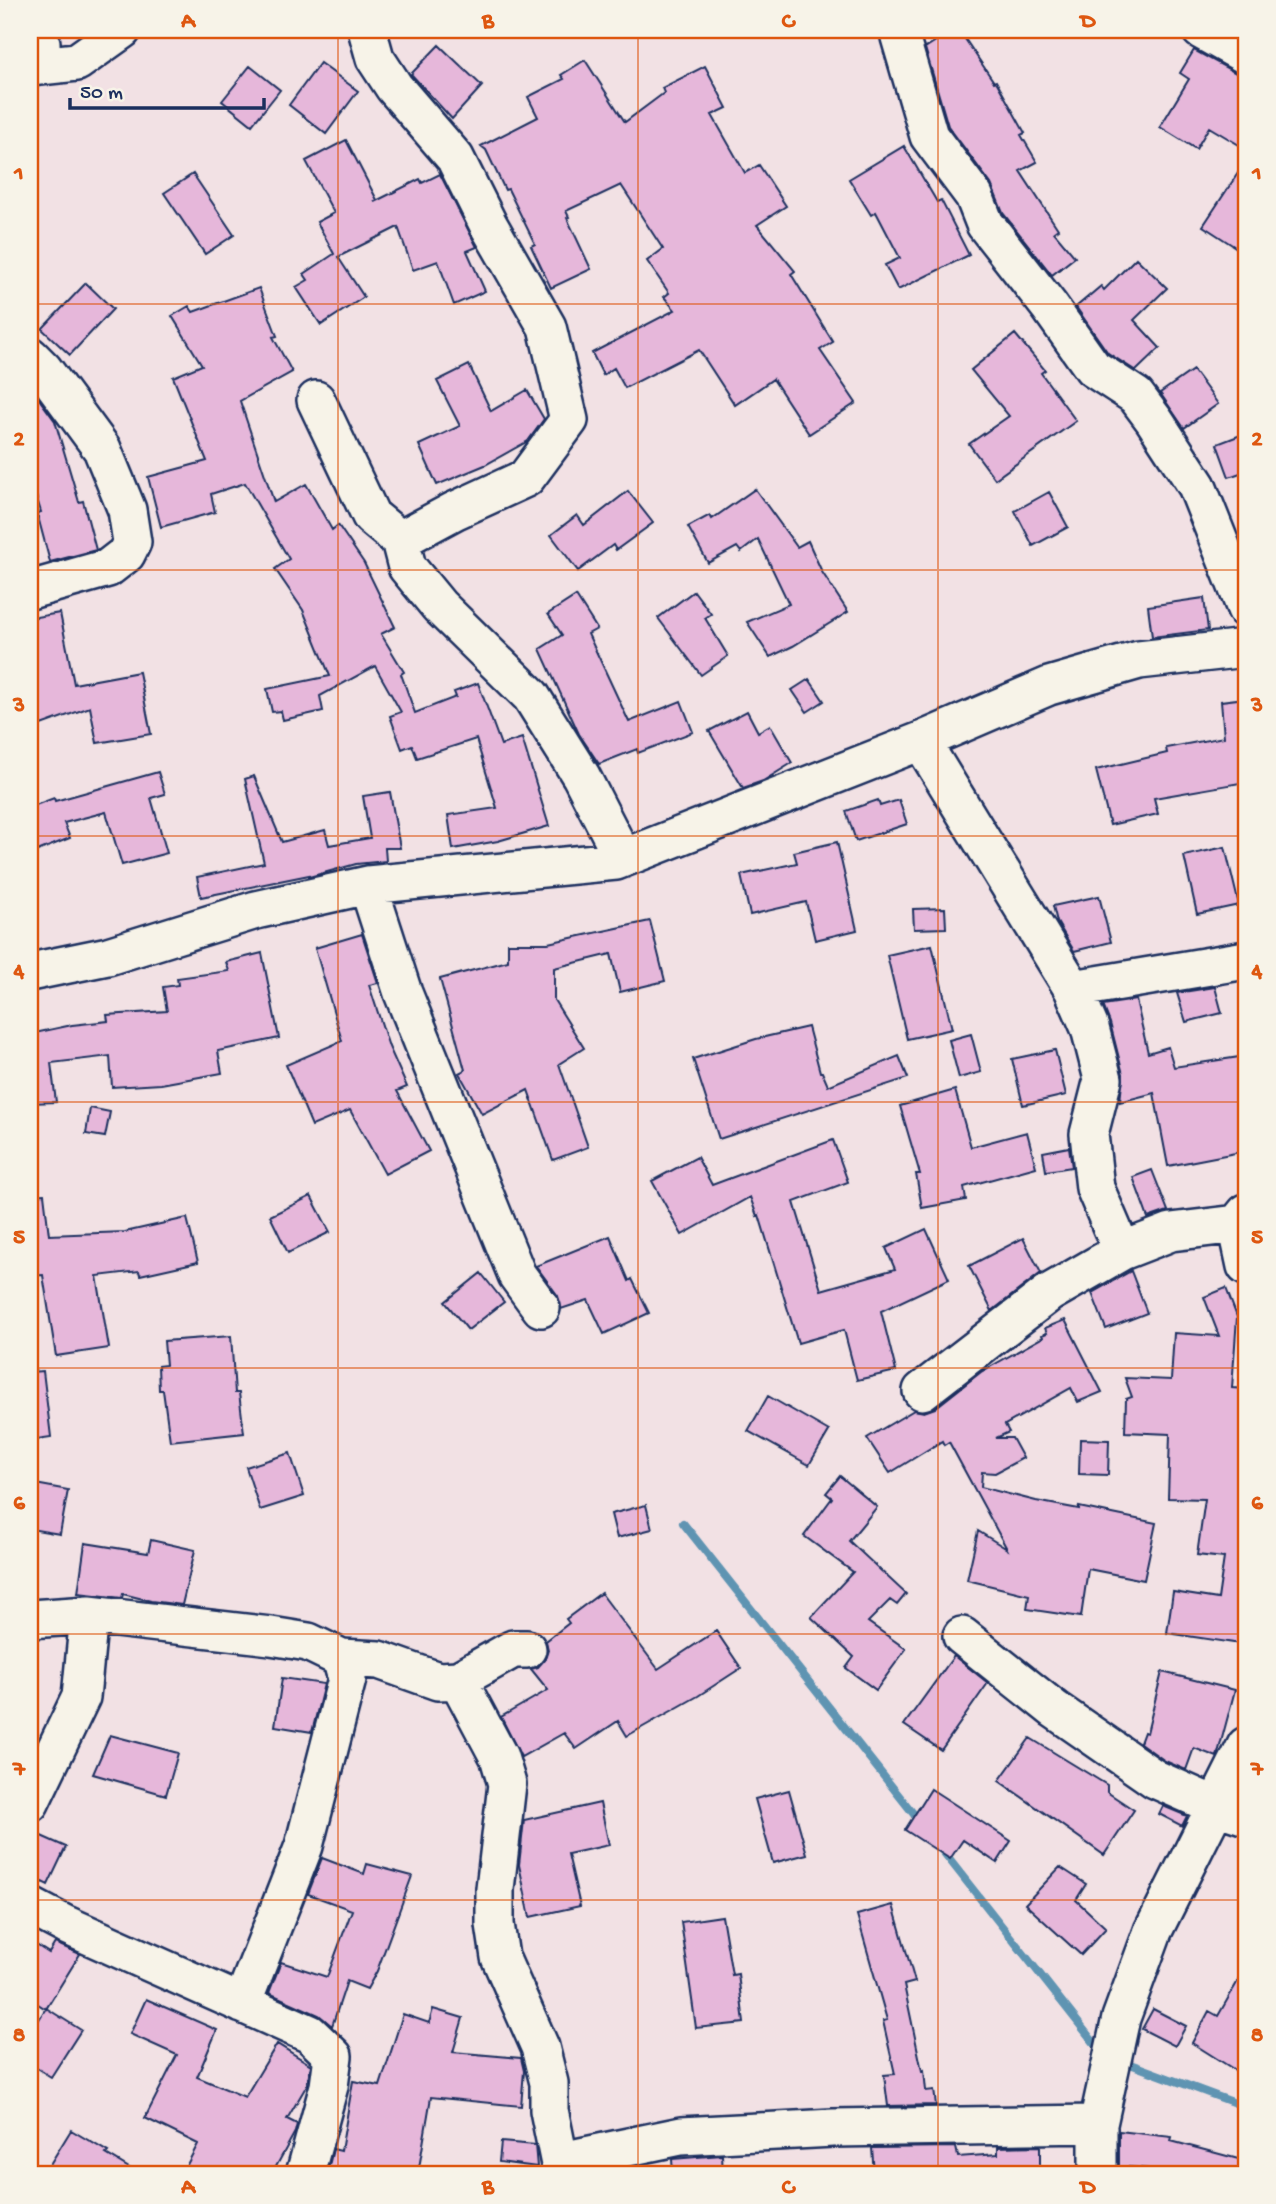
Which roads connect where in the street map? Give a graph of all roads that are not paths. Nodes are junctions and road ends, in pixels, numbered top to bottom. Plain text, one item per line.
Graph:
1 (36, 30) edge
2 (122, 30) edge
3 (369, 30) edge
4 (1201, 30) edge
5 (900, 37) dead end
6 (1246, 55) edge
7 (36, 67) edge
8 (30, 356) edge
9 (316, 400) dead end
10 (400, 540) junction
11 (30, 590) edge
12 (1246, 609) edge
13 (1246, 648) edge
14 (921, 741) junction
15 (615, 861) junction
16 (368, 885) junction
17 (1246, 960) edge
18 (30, 972) edge
19 (1073, 989) junction
20 (1242, 1219) edge
21 (1122, 1251) junction
22 (1246, 1266) edge
23 (541, 1308) dead end
24 (922, 1391) dead end
25 (89, 1615) junction
26 (30, 1619) edge
27 (962, 1636) dead end
28 (527, 1650) dead end
29 (341, 1658) junction
30 (458, 1680) junction
31 (1246, 1746) edge
32 (30, 1803) edge
33 (1231, 1811) edge
34 (30, 1906) edge
35 (242, 2004) junction
36 (1098, 2124) junction
37 (561, 2168) edge
38 (305, 2174) edge
39 (1098, 2174) edge

1 - 7 street
2 - 7 street
3 - 10 street
4 - 6 street
5 - 12 street
8 - 11 street
9 - 10 street
10 - 15 street
13 - 14 street
14 - 15 street
14 - 19 street
15 - 16 street
16 - 18 street
16 - 23 street
17 - 19 street
19 - 21 street
20 - 21 street
20 - 22 street
21 - 24 street
25 - 26 street
25 - 29 street
25 - 32 street
27 - 33 street
28 - 30 street
29 - 30 street
29 - 35 street
30 - 37 street
31 - 33 street
33 - 36 street
34 - 35 street
35 - 38 street
36 - 37 street
36 - 39 street

